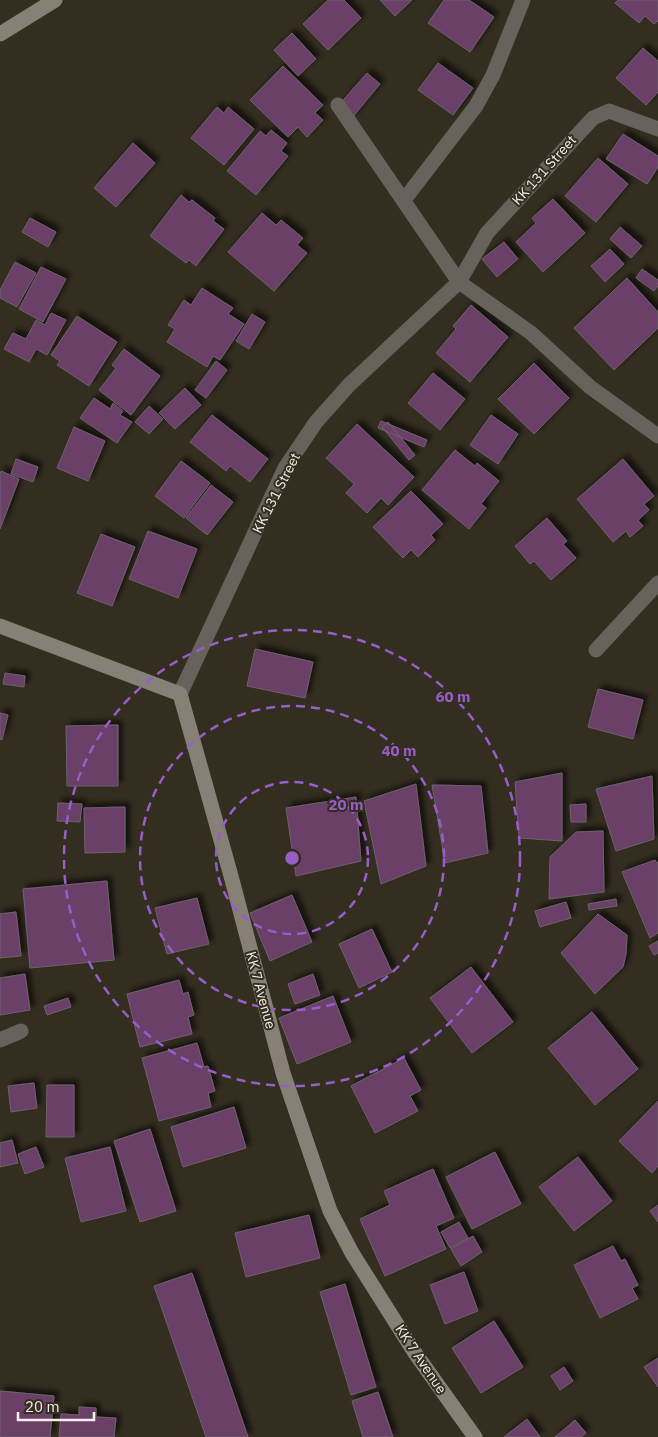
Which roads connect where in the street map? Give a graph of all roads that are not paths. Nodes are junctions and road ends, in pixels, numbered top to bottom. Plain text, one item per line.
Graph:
1 (55, 0) edge
2 (523, 0) edge
3 (0, 34) edge
4 (338, 105) dead end
5 (658, 128) edge
6 (404, 200) junction
7 (460, 282) junction
8 (658, 436) edge
9 (658, 583) edge
10 (0, 626) edge
11 (596, 650) dead end
12 (180, 694) junction
13 (21, 1031) dead end
14 (0, 1040) edge
15 (474, 1437) edge

1 - 3 street
2 - 6 street
4 - 6 street
5 - 7 street, KK 131 Street
6 - 7 street
7 - 8 street
7 - 12 street, KK 131 Street
9 - 11 street
10 - 12 street
12 - 15 street, KK 7 Avenue
13 - 14 street

